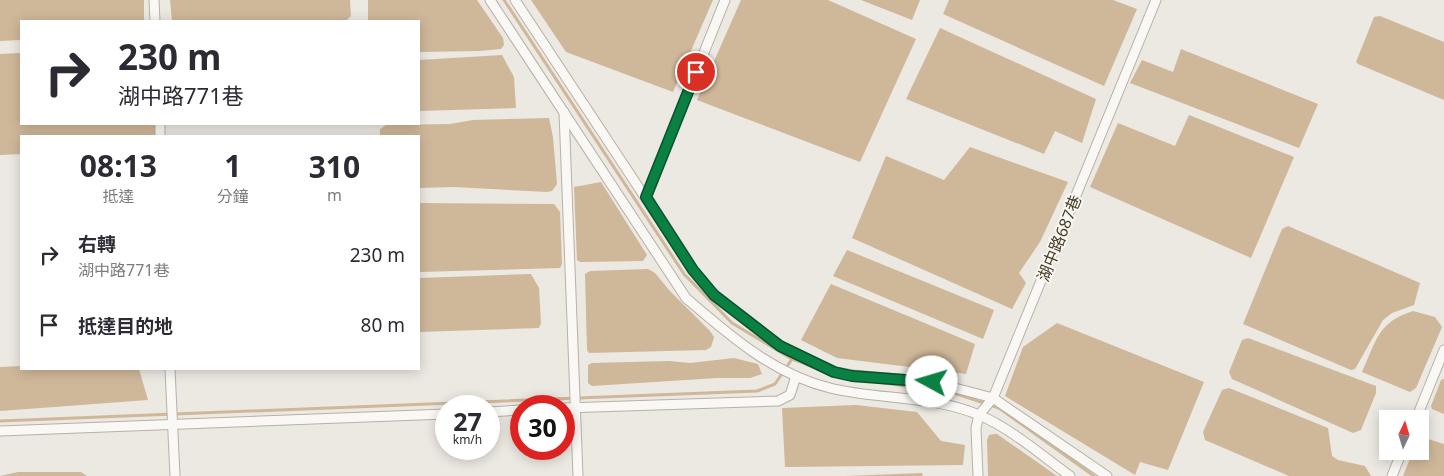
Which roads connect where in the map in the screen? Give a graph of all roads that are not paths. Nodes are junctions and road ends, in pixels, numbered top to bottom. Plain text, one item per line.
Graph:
1 (154, 0) edge
2 (490, 0) edge
3 (515, 0) edge
4 (725, 0) edge
5 (1156, 0) edge
6 (155, 20) edge
7 (564, 111) junction
8 (646, 197) junction
9 (1444, 350) edge
10 (170, 370) edge
11 (796, 376) junction
12 (575, 395) edge
13 (994, 398) junction
14 (575, 408) joint
15 (1420, 410) edge
16 (435, 414) edge
17 (978, 414) junction
18 (172, 426) junction
19 (0, 431) edge
20 (1398, 460) edge
21 (175, 476) edge
22 (578, 476) edge
23 (978, 476) edge
24 (1070, 476) edge
25 (1107, 476) edge
26 (1392, 476) edge

1 - 6 street
2 - 7 street
3 - 8 street
4 - 8 street
5 - 13 street, 湖中路687巷
7 - 11 street
7 - 12 street
8 - 13 street
9 - 15 street
10 - 18 street
11 - 14 street
11 - 17 street
13 - 17 street, 湖中路687巷
13 - 25 street
14 - 22 street
16 - 18 street
17 - 23 street
17 - 24 street
18 - 19 street
18 - 21 street
20 - 26 street

